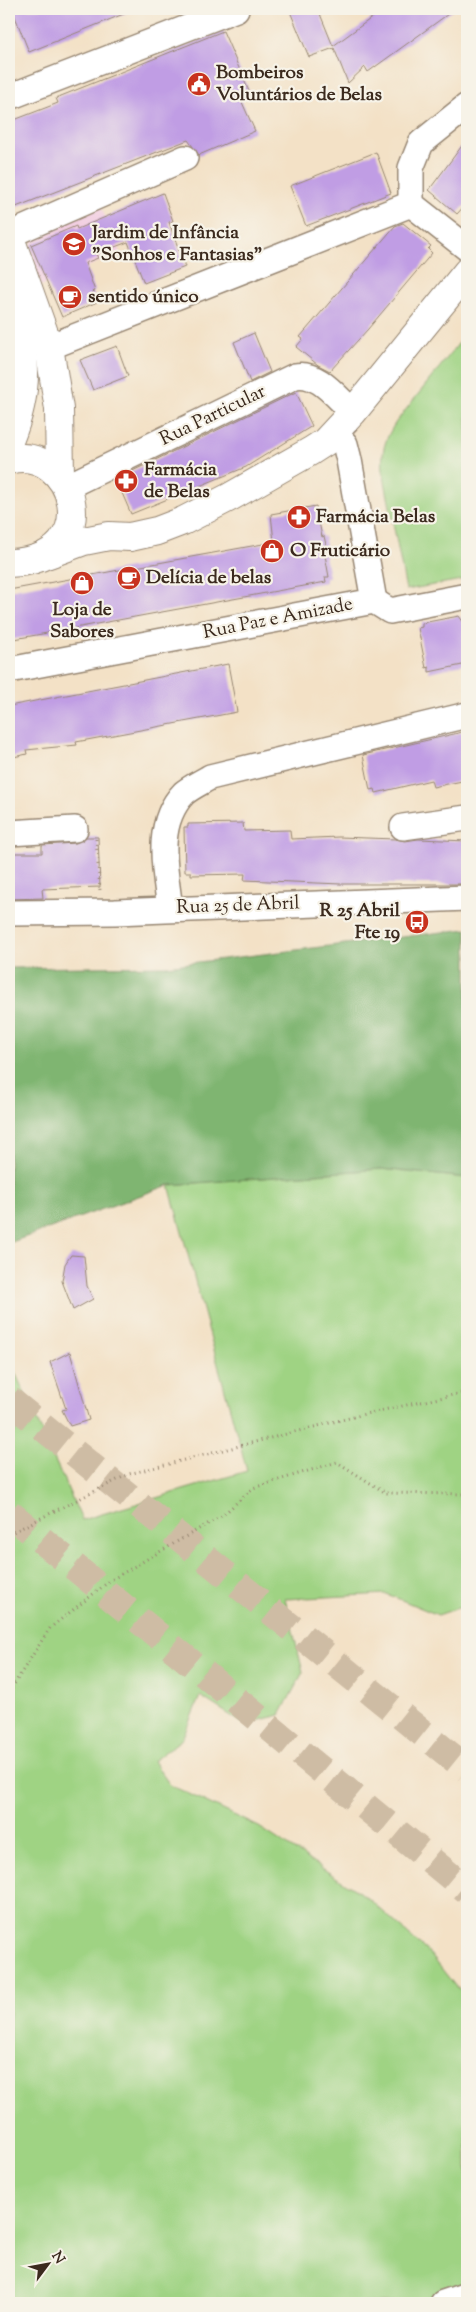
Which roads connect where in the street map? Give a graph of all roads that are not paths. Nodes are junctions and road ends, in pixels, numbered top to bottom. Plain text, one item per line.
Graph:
1 (236, 9) edge
2 (9, 98) edge
3 (467, 106) edge
4 (185, 158) dead end
5 (410, 204) junction
6 (9, 235) edge
7 (467, 248) edge
8 (467, 272) edge
9 (9, 302) edge
10 (49, 347) junction
11 (353, 412) junction
12 (334, 433) junction
13 (9, 442) edge
14 (9, 460) edge
15 (66, 487) junction
16 (109, 536) junction
17 (49, 554) junction
18 (11, 562) edge
19 (467, 596) edge
20 (374, 601) junction
21 (9, 670) edge
22 (467, 715) edge
23 (467, 818) edge
24 (403, 827) dead end
25 (75, 829) road end
26 (9, 834) edge
27 (467, 898) edge
28 (170, 908) junction
29 (9, 913) edge
30 (467, 2295) edge
31 (442, 2303) edge

1 - 2 street
3 - 5 street
4 - 6 street
5 - 7 street
5 - 10 street
6 - 10 main road
8 - 11 main road
9 - 13 main road
10 - 15 main road
11 - 12 main road
11 - 15 street, Rua Particular
12 - 16 main road
12 - 20 street, Rua Paz e Amizade
14 - 15 main road
15 - 16 main road
15 - 17 main road
16 - 17 main road
17 - 18 main road
19 - 20 street
20 - 21 street, Rua Paz e Amizade
22 - 28 street
23 - 24 street
25 - 26 street
27 - 28 street, Rua 25 de Abril
28 - 29 street, Rua 25 de Abril
30 - 31 street

